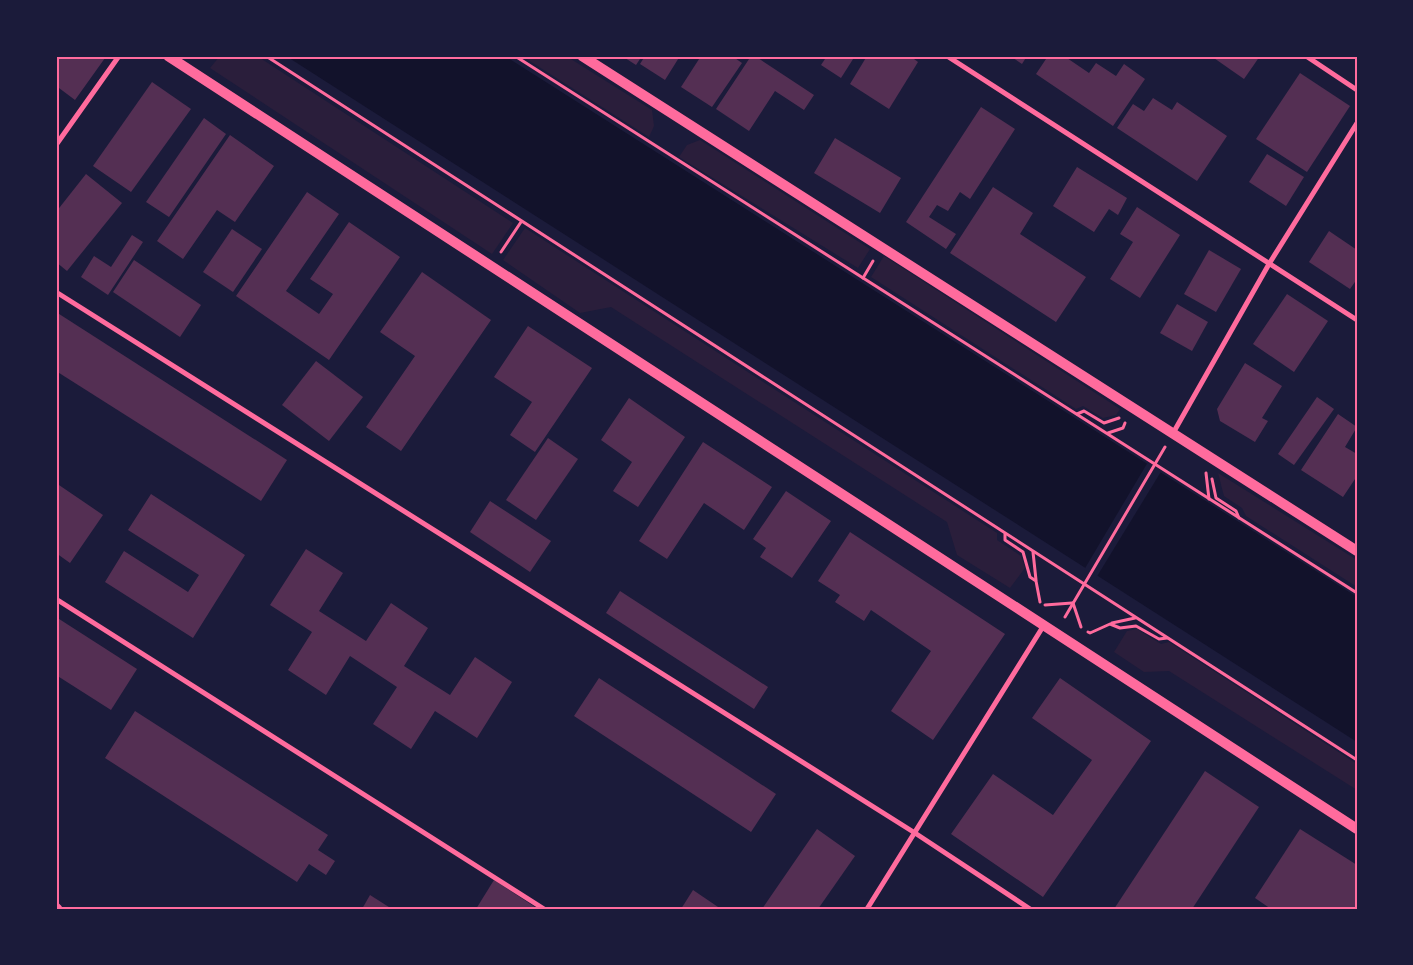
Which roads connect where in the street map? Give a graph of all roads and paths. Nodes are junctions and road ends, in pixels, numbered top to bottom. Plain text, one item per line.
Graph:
1 (119, 56) edge
2 (168, 56) edge
3 (266, 56) edge
4 (516, 56) edge
5 (582, 56) edge
6 (947, 56) edge
7 (1306, 56) edge
8 (1357, 90) edge
9 (1357, 123) edge
10 (56, 145) edge
11 (522, 222) junction
12 (506, 244) dead end
13 (871, 264) dead end
14 (1269, 264) junction
15 (863, 278) junction
16 (56, 292) edge
17 (1357, 320) edge
18 (1077, 414) junction
19 (1126, 422) dead end
20 (1123, 428) dead end
21 (1108, 433) junction
22 (1172, 435) junction
23 (1166, 446) dead end
24 (1206, 464) dead end
25 (1206, 482) dead end
26 (1210, 500) junction
27 (1239, 518) junction
28 (1005, 533) junction
29 (1033, 551) junction
30 (1357, 552) edge
31 (1036, 581) junction
32 (1357, 593) edge
33 (56, 599) edge
34 (1073, 602) junction
35 (1045, 606) junction
36 (1052, 609) dead end
37 (1058, 613) dead end
38 (1065, 616) junction
39 (1136, 618) junction
40 (1110, 624) junction
41 (1044, 625) junction
42 (1081, 627) junction
43 (1167, 638) junction
44 (1357, 760) edge
45 (1357, 829) edge
46 (916, 833) junction
47 (544, 909) edge
48 (867, 909) edge
49 (1030, 909) edge

1 - 10 street
2 - 41 main road
3 - 11 path
4 - 15 path
5 - 22 main road
6 - 14 street
7 - 8 street
9 - 14 street
11 - 12 path
11 - 28 path
13 - 15 path
14 - 17 street
14 - 22 street
15 - 18 path
16 - 46 street
18 - 19 path
18 - 21 path
20 - 21 path
21 - 26 path
22 - 30 main road
23 - 34 path
24 - 27 path
25 - 26 path
26 - 27 path
27 - 32 path
28 - 29 path
28 - 31 path
29 - 31 path
29 - 39 path
31 - 35 path
33 - 47 street
34 - 35 path
34 - 38 path
34 - 42 path
35 - 36 path
37 - 38 path
38 - 42 path
39 - 40 path
39 - 43 path
40 - 42 path
40 - 43 path
41 - 45 main road
41 - 46 street
43 - 44 path
46 - 48 street
46 - 49 street

